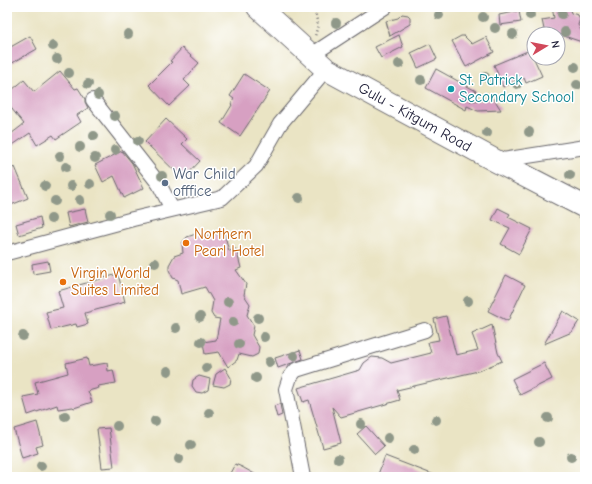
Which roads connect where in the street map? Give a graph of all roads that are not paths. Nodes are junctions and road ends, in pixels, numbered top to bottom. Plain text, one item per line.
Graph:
1 (258, 7) edge
2 (385, 7) edge
3 (318, 62) junction
4 (93, 100) dead end
5 (585, 147) edge
6 (496, 161) junction
7 (585, 207) edge
8 (172, 210) junction
9 (7, 253) edge
10 (425, 330) dead end
11 (303, 477) edge

1 - 3 main road, Gulu - Kitgum Road
2 - 3 street
3 - 6 main road, Gulu - Kitgum Road
3 - 8 street
4 - 8 street
5 - 6 street
6 - 7 main road, Gulu - Kitgum Road
8 - 9 street
10 - 11 street

